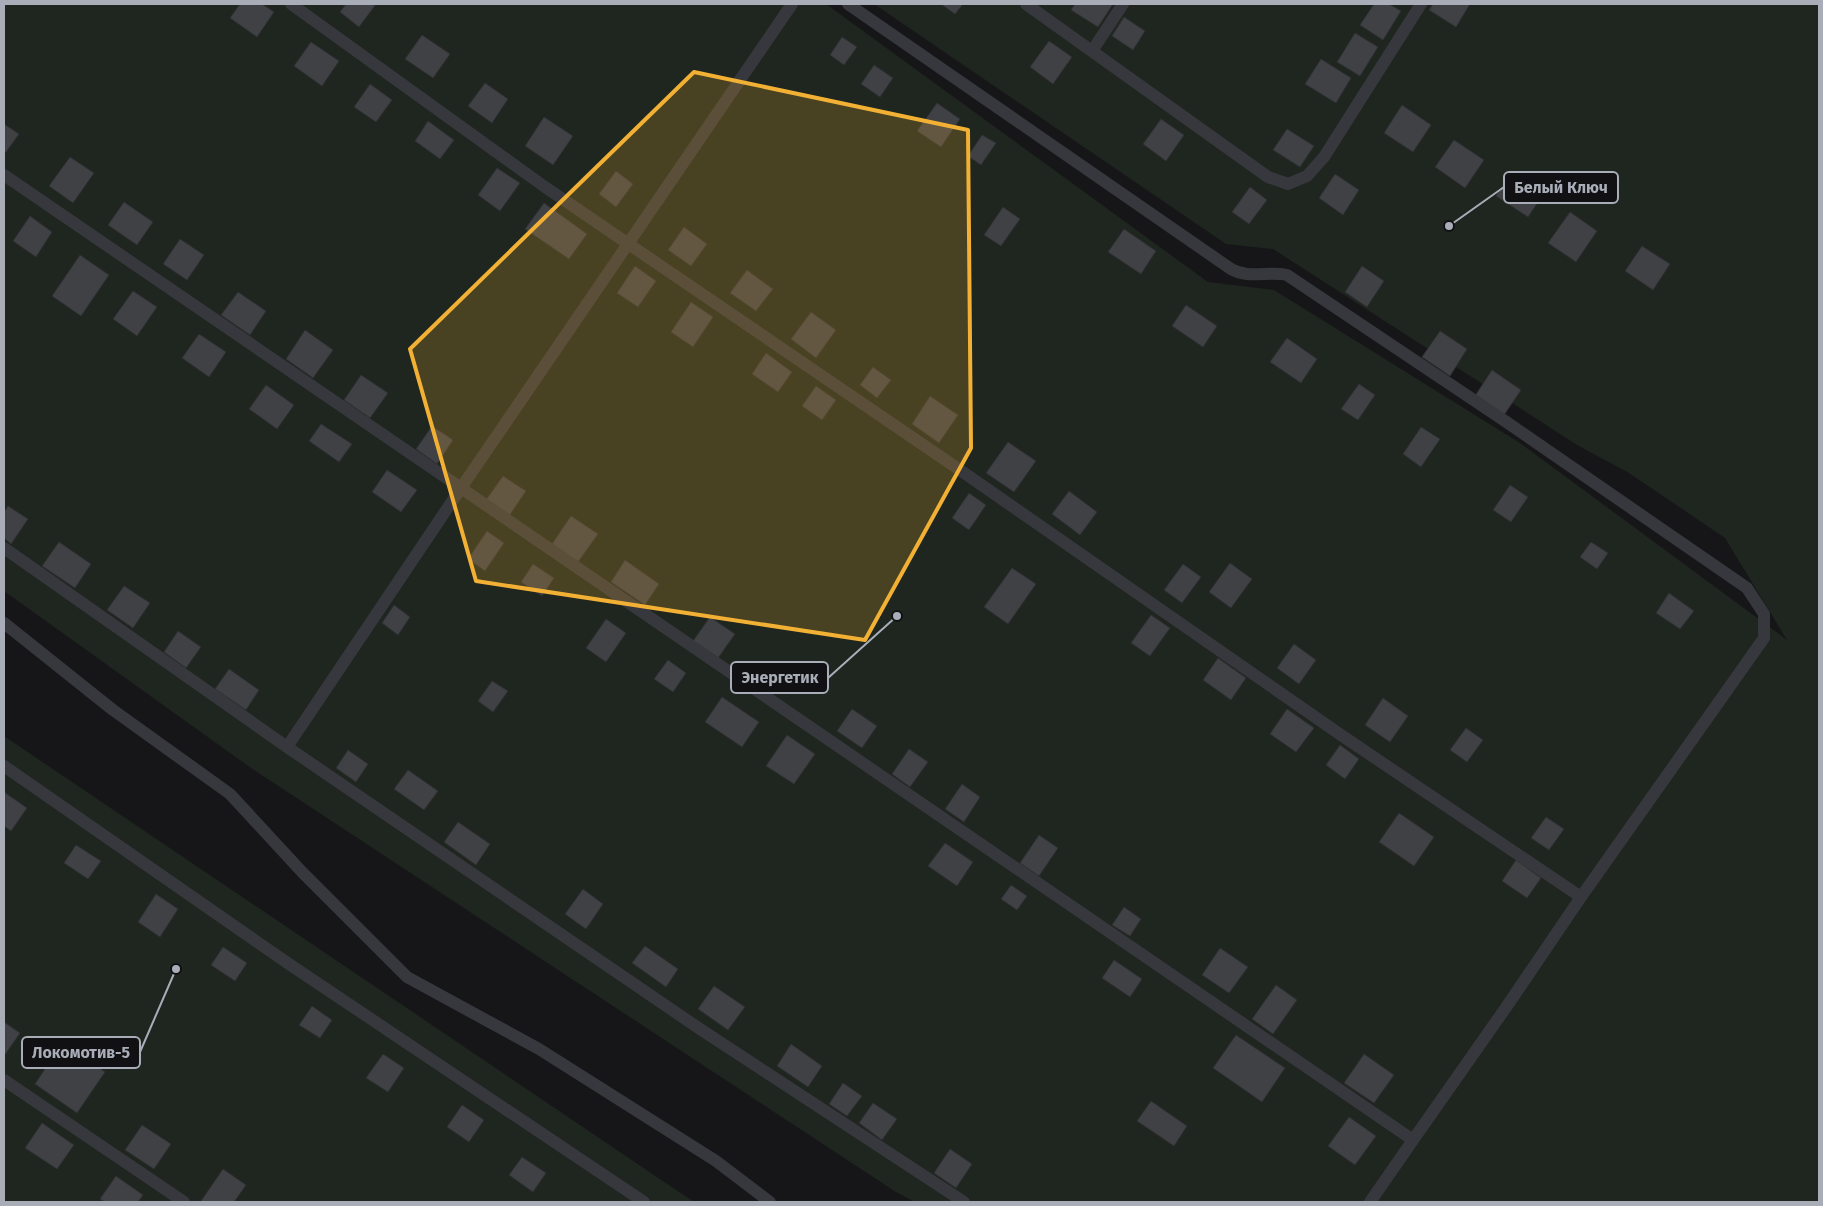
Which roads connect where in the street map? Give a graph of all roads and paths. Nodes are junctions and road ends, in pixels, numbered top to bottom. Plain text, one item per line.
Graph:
1 (291, 4) edge
2 (792, 4) edge
3 (848, 4) edge
4 (1026, 4) edge
5 (1123, 4) edge
6 (1421, 4) edge
7 (1092, 51) junction
8 (4, 175) edge
9 (629, 243) junction
10 (461, 488) junction
11 (4, 548) edge
12 (4, 622) edge
13 (287, 747) junction
14 (4, 766) edge
15 (1582, 897) junction
16 (4, 1080) edge
17 (1413, 1140) junction
18 (184, 1202) edge
19 (644, 1202) edge
20 (770, 1202) edge
21 (964, 1202) edge
22 (1370, 1202) edge

1 - 9 lane
2 - 9 lane
3 - 15 lane
4 - 7 lane
5 - 7 lane
6 - 7 lane
8 - 10 lane
9 - 10 lane
9 - 15 lane
10 - 13 lane
10 - 17 lane
11 - 13 lane
12 - 20 lane
13 - 21 lane
14 - 19 lane
15 - 17 lane
16 - 18 lane
17 - 22 lane

